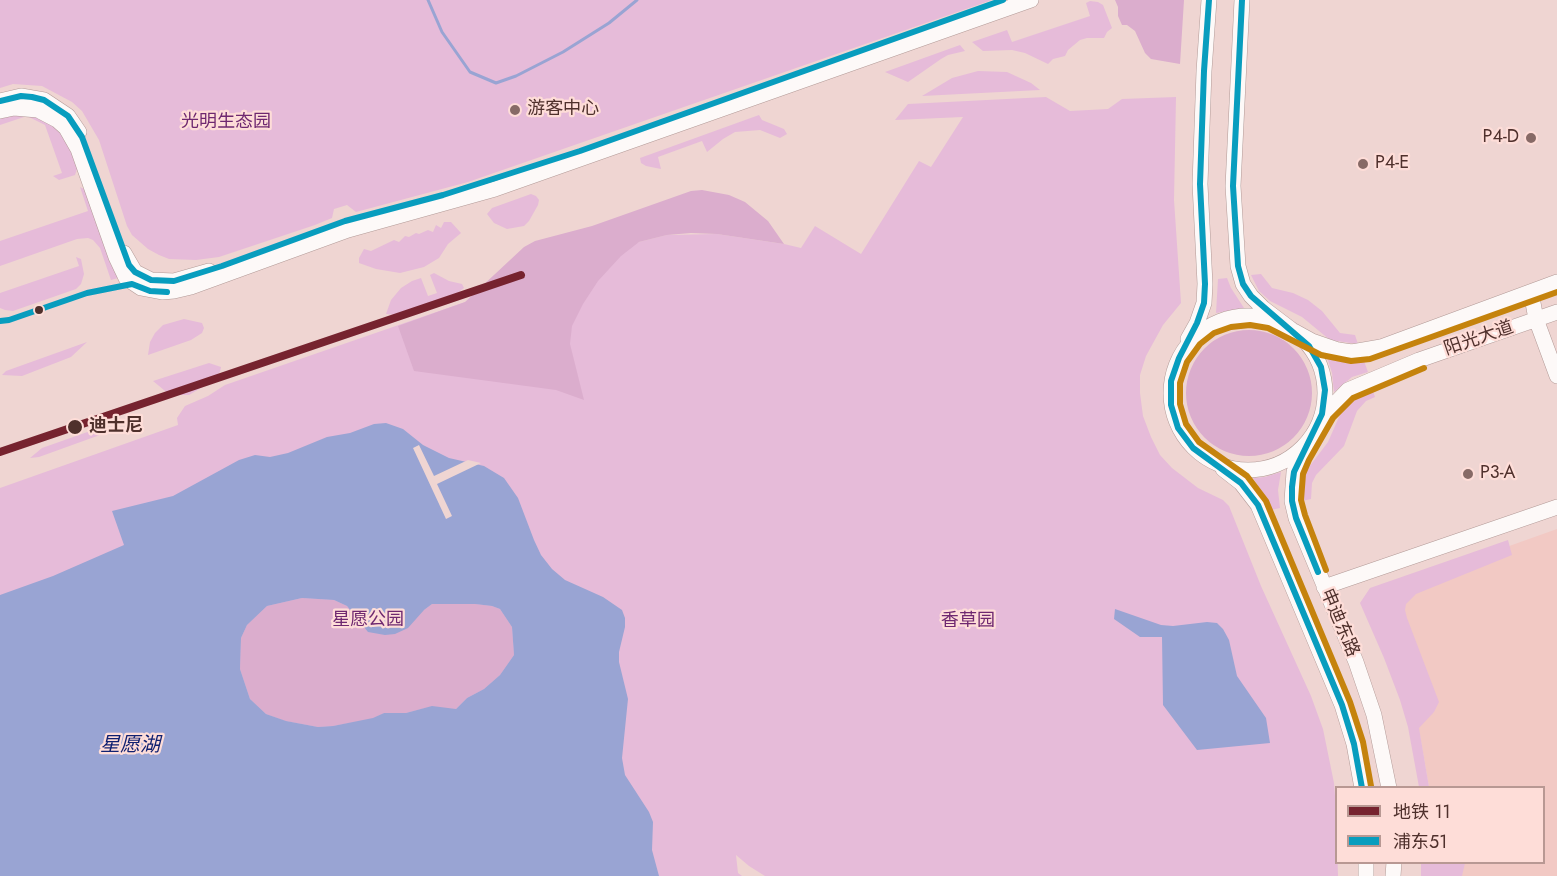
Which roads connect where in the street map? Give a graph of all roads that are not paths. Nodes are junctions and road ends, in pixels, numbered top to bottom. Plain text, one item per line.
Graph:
1 (1003, 0) edge
2 (1030, 0) edge
3 (1209, 0) edge
4 (1242, 0) edge
5 (0, 101) edge
6 (0, 111) edge
7 (1557, 282) edge
8 (1531, 292) junction
9 (1554, 313) edge
10 (1536, 319) junction
11 (1557, 329) edge
12 (1292, 330) junction
13 (1179, 358) junction
14 (1557, 376) edge
15 (1316, 429) junction
16 (1213, 462) junction
17 (1557, 507) edge
18 (1324, 587) junction
19 (1362, 786) edge
20 (1389, 786) edge

1 - 5 street
2 - 6 street
3 - 13 street
4 - 12 street
7 - 8 street, 阳光大道
8 - 9 street
8 - 10 street
8 - 12 street, 阳光大道
9 - 10 street, 阳光大道
9 - 11 street
10 - 14 street
10 - 15 street, 阳光大道
12 - 13 street
12 - 15 street
13 - 16 street
15 - 16 street
15 - 18 street, 申迪东路
16 - 19 street, 申迪东路
17 - 18 street
18 - 20 street, 申迪东路

